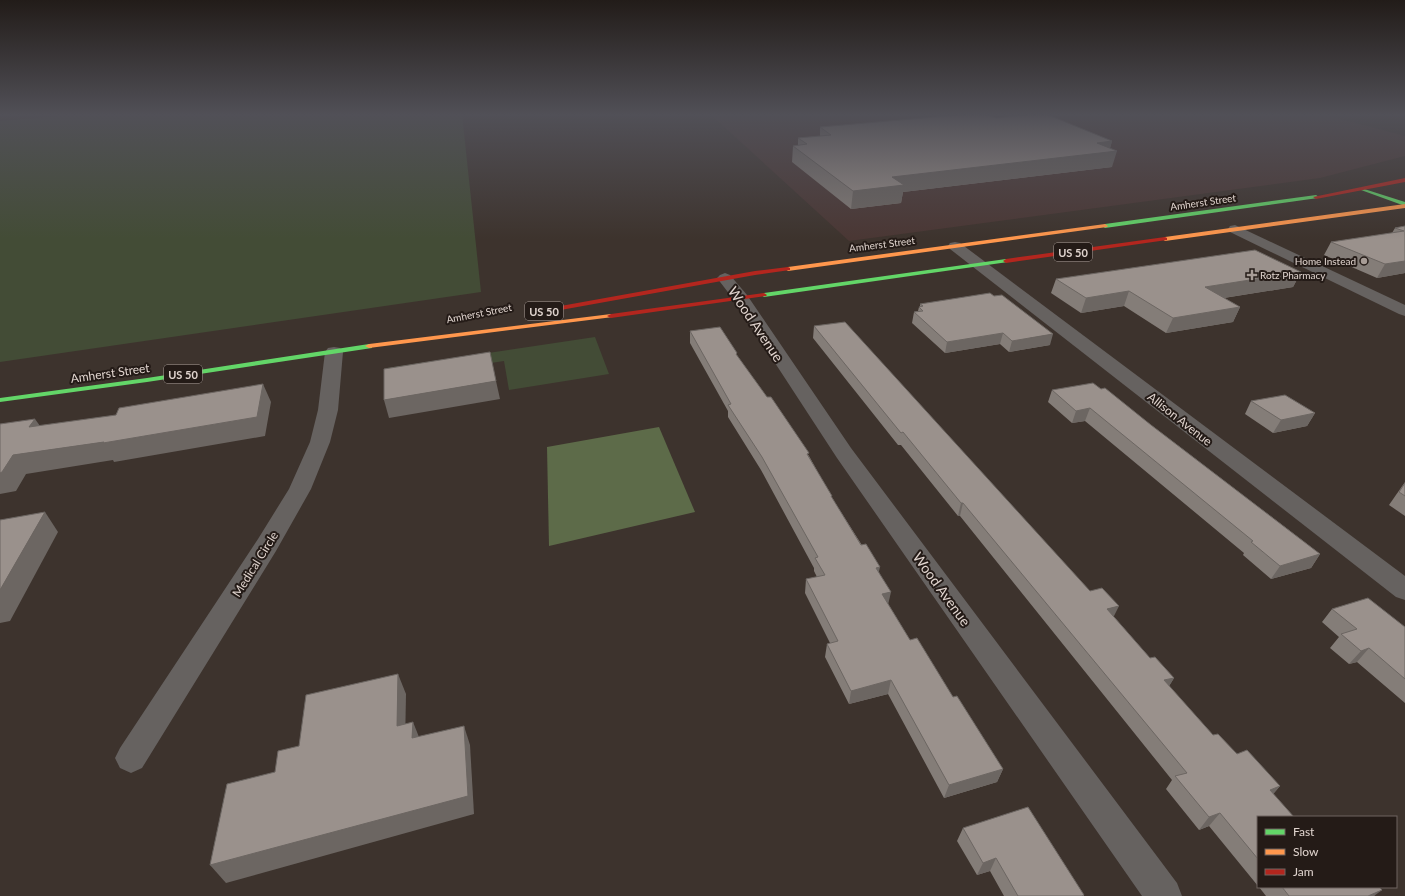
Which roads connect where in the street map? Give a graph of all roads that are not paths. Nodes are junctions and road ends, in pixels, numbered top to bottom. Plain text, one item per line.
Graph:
1 (1405, 180) edge
2 (1363, 189) junction
3 (1272, 204) junction
4 (1405, 205) edge
5 (1235, 230) junction
6 (955, 246) junction
7 (886, 255) junction
8 (979, 265) junction
9 (725, 278) junction
10 (841, 284) junction
11 (741, 298) junction
12 (1405, 311) edge
13 (534, 313) dead end
14 (495, 321) dead end
15 (365, 347) junction
16 (334, 352) junction
17 (0, 400) edge
18 (1405, 590) edge
19 (131, 758) dead end
20 (1164, 896) edge

1 - 2 main road, Amherst Street / US 50
2 - 3 main road, Amherst Street / US 50
2 - 4 main road
3 - 5 main road
3 - 6 main road, Amherst Street / US 50
4 - 5 main road, Amherst Street / US 50
5 - 8 main road, Amherst Street / US 50
5 - 12 street
6 - 7 main road, Amherst Street / US 50
6 - 8 street, Allison Avenue
7 - 9 main road, Amherst Street / US 50
7 - 10 main road
8 - 10 main road, Amherst Street / US 50
8 - 18 street, Allison Avenue
9 - 11 street, Wood Avenue
9 - 13 main road, Amherst Street / US 50
10 - 11 main road, Amherst Street / US 50
11 - 15 main road, Amherst Street / US 50
11 - 20 street, Wood Avenue
14 - 15 main road, Amherst Street / US 50
15 - 16 main road, Amherst Street / US 50
16 - 17 main road, Amherst Street / US 50
16 - 19 street, Medical Circle

